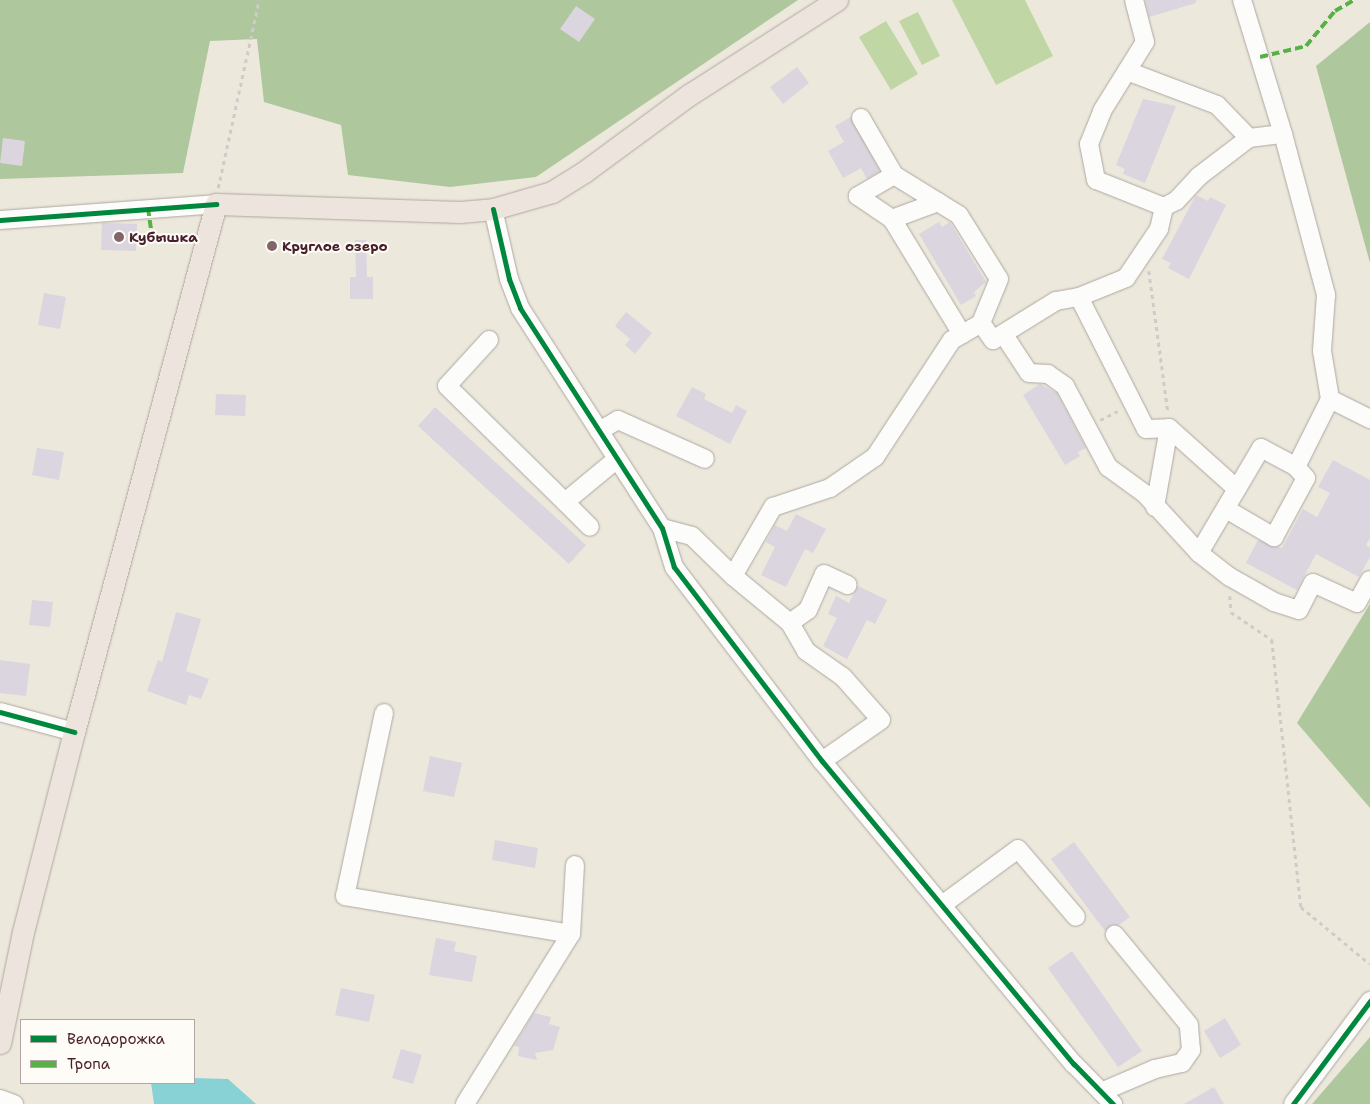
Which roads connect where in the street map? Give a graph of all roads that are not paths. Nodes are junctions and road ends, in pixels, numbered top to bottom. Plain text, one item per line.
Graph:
1 (836, 0) edge
2 (1134, 0) edge
3 (1242, 0) edge
4 (1127, 71) junction
5 (860, 118) dead end
6 (1284, 134) junction
7 (1249, 138) junction
8 (894, 175) junction
9 (938, 202) junction
10 (216, 204) junction
11 (1164, 207) junction
12 (492, 209) junction
13 (892, 219) junction
14 (0, 220) edge
15 (1079, 297) junction
16 (981, 323) junction
17 (962, 334) junction
18 (1004, 334) junction
19 (490, 340) dead end
20 (1330, 399) junction
21 (1370, 419) edge
22 (1169, 428) junction
23 (599, 431) junction
24 (617, 459) junction
25 (705, 459) dead end
26 (1296, 467) junction
27 (1237, 489) junction
28 (565, 502) junction
29 (1156, 507) junction
30 (1226, 509) junction
31 (590, 527) dead end
32 (662, 528) junction
33 (1199, 553) junction
34 (733, 576) junction
35 (1370, 580) edge
36 (848, 585) dead end
37 (790, 623) junction
38 (0, 712) edge
39 (384, 713) dead end
40 (74, 732) junction
41 (822, 761) junction
42 (575, 865) dead end
43 (942, 905) junction
44 (1076, 917) dead end
45 (571, 934) junction
46 (1115, 935) dead end
47 (1370, 1001) edge
48 (0, 1043) edge
49 (1107, 1098) edge
50 (0, 1099) edge
51 (14, 1104) edge
52 (465, 1104) edge
53 (1293, 1104) edge

1 - 12 main road
2 - 4 street
3 - 6 street
4 - 7 street
4 - 11 street
5 - 8 street
6 - 7 street
6 - 20 street
7 - 11 street
8 - 9 street
8 - 13 street
9 - 13 street
9 - 16 street
10 - 12 main road
10 - 14 street
10 - 40 main road
11 - 15 street
12 - 23 street
13 - 17 street
15 - 18 street
15 - 22 street
16 - 17 street
16 - 18 street
17 - 34 street
18 - 29 street
19 - 28 street
20 - 21 street
20 - 26 street
22 - 27 street
22 - 29 street
23 - 24 street
23 - 25 street
24 - 28 street
24 - 32 street
26 - 27 street
26 - 30 street
27 - 30 street
28 - 31 street
29 - 33 street
30 - 33 street
32 - 34 street
32 - 41 street
33 - 35 street
34 - 37 street
36 - 37 street
37 - 41 street
38 - 40 street
39 - 45 street
40 - 48 main road
41 - 43 street
42 - 45 street
43 - 44 street
43 - 49 street
45 - 52 street
46 - 49 street
47 - 53 street
50 - 51 street

